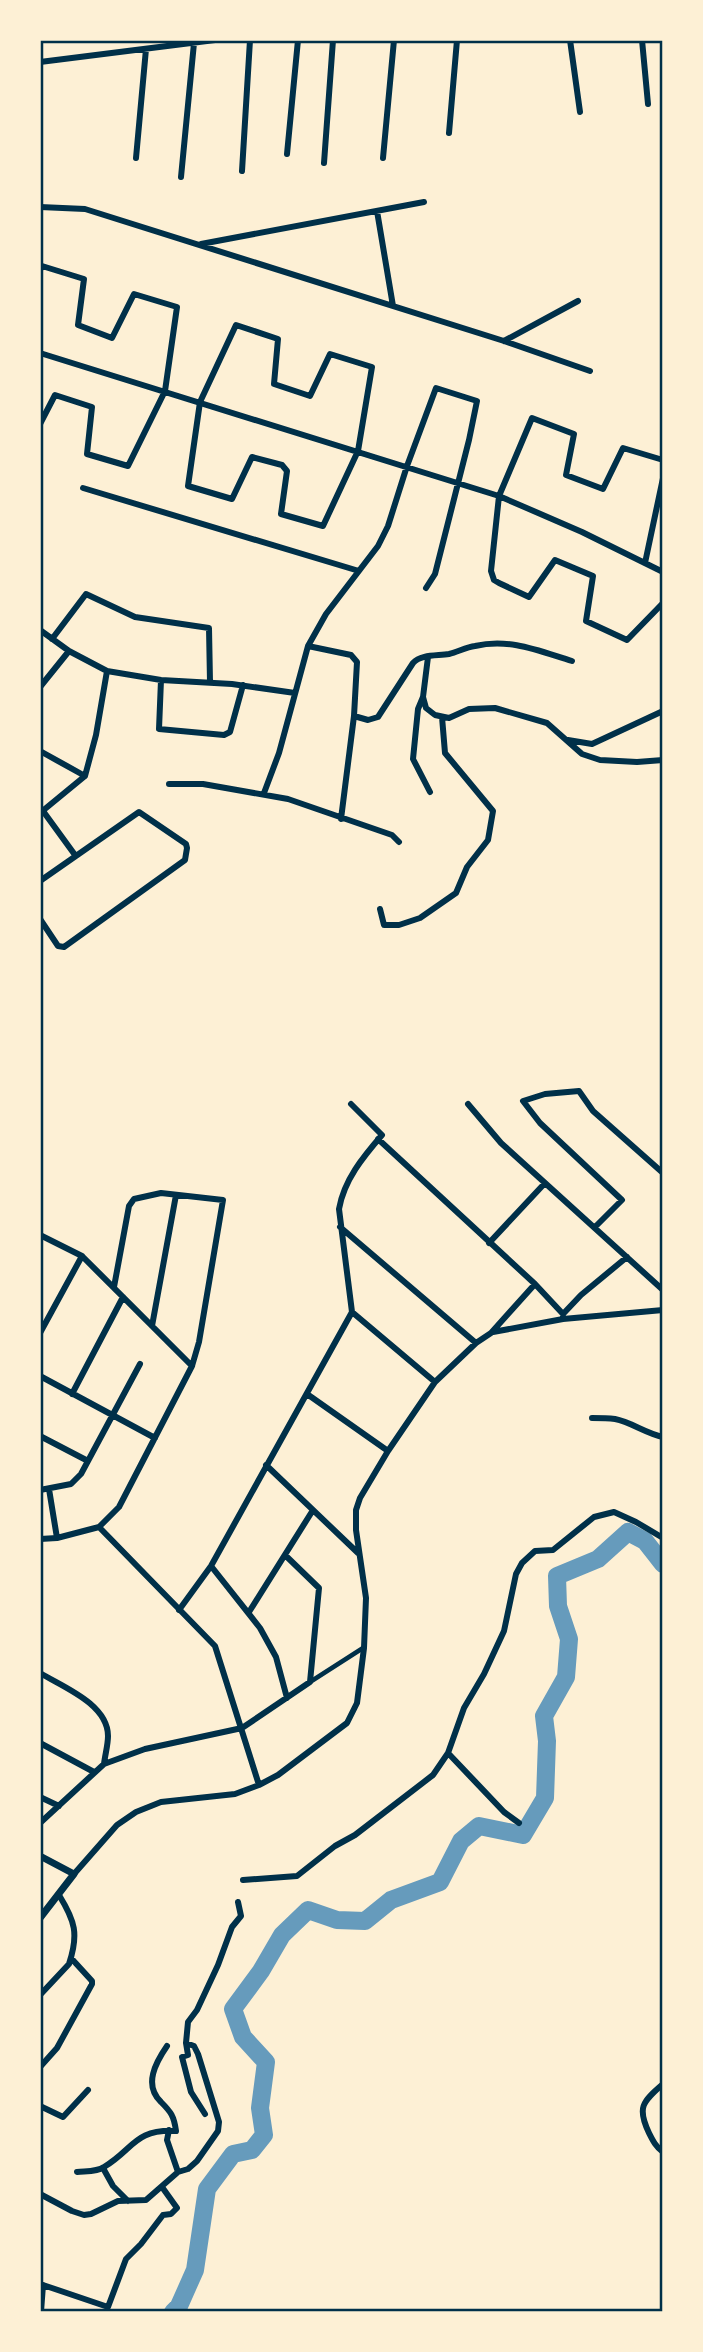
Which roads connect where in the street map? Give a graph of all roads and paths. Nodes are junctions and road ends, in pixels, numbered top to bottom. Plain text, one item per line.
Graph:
1 (215, 40) edge
2 (250, 40) edge
3 (298, 40) edge
4 (333, 40) edge
5 (394, 40) edge
6 (457, 40) edge
7 (570, 40) edge
8 (642, 40) edge
9 (194, 43) junction
10 (146, 49) junction
11 (40, 62) edge
12 (648, 104) dead end
13 (580, 112) dead end
14 (449, 133) dead end
15 (287, 154) dead end
16 (136, 158) dead end
17 (383, 158) dead end
18 (324, 163) dead end
19 (242, 171) dead end
20 (181, 177) dead end
21 (424, 202) dead end
22 (40, 207) edge
23 (377, 211) junction
24 (199, 245) junction
25 (41, 268) edge
26 (578, 301) dead end
27 (393, 306) junction
28 (503, 341) junction
29 (40, 353) edge
30 (590, 371) dead end
31 (164, 391) junction
32 (200, 402) junction
33 (40, 424) edge
34 (358, 451) junction
35 (663, 460) edge
36 (407, 466) junction
37 (663, 478) edge
38 (458, 483) junction
39 (83, 488) dead end
40 (499, 496) junction
41 (645, 562) junction
42 (359, 571) junction
43 (663, 572) edge
44 (426, 589) dead end
45 (663, 603) edge
46 (40, 630) edge
47 (52, 639) junction
48 (308, 646) junction
49 (69, 652) junction
50 (428, 657) junction
51 (572, 662) dead end
52 (107, 671) junction
53 (160, 680) junction
54 (209, 682) junction
55 (243, 685) junction
56 (40, 687) edge
57 (295, 693) junction
58 (424, 697) junction
59 (663, 711) edge
60 (354, 716) junction
61 (442, 717) junction
62 (566, 740) junction
63 (40, 751) edge
64 (663, 760) edge
65 (85, 776) junction
66 (169, 784) dead end
67 (430, 792) dead end
68 (264, 793) junction
69 (41, 812) edge
70 (341, 819) junction
71 (399, 842) dead end
72 (75, 855) junction
73 (40, 881) edge
74 (380, 909) dead end
75 (40, 919) edge
76 (351, 1104) dead end
77 (468, 1104) dead end
78 (380, 1137) junction
79 (663, 1173) edge
80 (545, 1183) junction
81 (177, 1195) junction
82 (341, 1227) junction
83 (595, 1227) junction
84 (40, 1235) edge
85 (489, 1243) junction
86 (82, 1256) junction
87 (627, 1257) junction
88 (535, 1284) junction
89 (114, 1287) junction
90 (663, 1290) edge
91 (123, 1297) junction
92 (663, 1310) edge
93 (352, 1312) junction
94 (563, 1316) junction
95 (152, 1326) junction
96 (40, 1333) edge
97 (491, 1333) junction
98 (476, 1343) junction
99 (140, 1364) dead end
100 (192, 1366) junction
101 (40, 1376) edge
102 (435, 1382) junction
103 (72, 1394) junction
104 (307, 1394) junction
105 (113, 1416) junction
106 (592, 1418) dead end
107 (40, 1436) edge
108 (663, 1437) edge
109 (155, 1438) junction
110 (388, 1451) junction
111 (88, 1461) junction
112 (266, 1465) junction
113 (49, 1489) junction
114 (40, 1490) edge
115 (313, 1510) junction
116 (99, 1527) junction
117 (57, 1538) junction
118 (663, 1538) edge
119 (40, 1539) edge
120 (358, 1553) junction
121 (285, 1555) junction
122 (211, 1566) junction
123 (179, 1610) junction
124 (249, 1612) junction
125 (364, 1648) junction
126 (40, 1673) edge
127 (310, 1682) junction
128 (287, 1698) junction
129 (242, 1728) junction
130 (40, 1743) edge
131 (448, 1753) junction
132 (104, 1763) junction
133 (94, 1772) junction
134 (259, 1785) junction
135 (40, 1797) edge
136 (59, 1806) junction
137 (40, 1823) edge
138 (519, 1823) dead end
139 (40, 1856) edge
140 (74, 1874) junction
141 (243, 1880) dead end
142 (59, 1895) junction
143 (239, 1902) dead end
144 (40, 1918) edge
145 (71, 1958) junction
146 (40, 1995) edge
147 (186, 2043) junction
148 (167, 2046) dead end
149 (40, 2067) edge
150 (663, 2084) edge
151 (88, 2090) dead end
152 (40, 2106) edge
153 (205, 2114) dead end
154 (169, 2130) junction
155 (663, 2152) edge
156 (103, 2168) junction
157 (77, 2172) dead end
158 (178, 2172) junction
159 (162, 2187) junction
160 (40, 2194) edge
161 (128, 2201) junction
162 (42, 2285) edge
163 (41, 2312) edge

1 - 9 street
2 - 19 street
3 - 15 street
4 - 18 street
5 - 17 street
6 - 14 street
7 - 13 street
8 - 12 street
9 - 10 street
9 - 20 street
10 - 11 street
10 - 16 street
21 - 23 street
22 - 24 street
23 - 24 street
23 - 27 street
24 - 27 street
25 - 31 street
26 - 28 street
27 - 28 street
28 - 30 street
29 - 31 street
31 - 32 street
31 - 33 street
32 - 34 street
32 - 34 street
32 - 34 street
34 - 36 street
35 - 40 street
36 - 38 street
36 - 38 street
36 - 42 street
37 - 41 street
38 - 40 street
38 - 44 street
39 - 42 street
40 - 41 street
40 - 45 street
41 - 43 street
42 - 48 street
46 - 47 street
47 - 49 street
47 - 54 street
48 - 57 street
48 - 60 street
49 - 52 street
49 - 56 street
50 - 51 street
50 - 58 street
50 - 60 street
52 - 53 street
52 - 65 street
53 - 54 street
53 - 55 street
54 - 55 street
55 - 57 street
57 - 68 street
58 - 61 street
58 - 67 street
59 - 62 street
60 - 70 street
61 - 62 street
61 - 74 street
62 - 64 street
63 - 65 street
65 - 69 street
66 - 68 street
68 - 70 street
69 - 72 street
70 - 71 street
72 - 73 street
72 - 75 street
76 - 78 street
77 - 80 street
78 - 82 street
78 - 85 street
79 - 83 street
80 - 83 street
80 - 85 street
81 - 89 street
81 - 95 street
81 - 100 street
82 - 93 street
82 - 98 street
83 - 87 street
84 - 86 street
85 - 88 street
86 - 89 street
86 - 96 street
87 - 90 street
87 - 94 street
88 - 94 street
88 - 97 street
89 - 91 street
91 - 95 street
91 - 103 street
92 - 94 street
93 - 102 street
93 - 104 street
94 - 97 street
95 - 100 street
97 - 98 street
98 - 102 street
99 - 105 street
100 - 109 street
101 - 103 street
102 - 110 street
103 - 105 street
104 - 110 street
104 - 112 street
105 - 109 street
105 - 111 street
106 - 108 street
107 - 111 street
109 - 116 street
110 - 120 street
111 - 113 street
112 - 115 street
112 - 122 street
113 - 114 street
113 - 117 street
115 - 120 street
115 - 121 street
116 - 117 street
116 - 123 street
117 - 119 street
118 - 131 street
120 - 125 street
121 - 124 street
121 - 127 street
122 - 123 street
122 - 124 street
123 - 129 street
124 - 128 street
125 - 127 street
125 - 134 street
126 - 132 street
127 - 128 street
128 - 129 street
129 - 132 street
129 - 134 street
130 - 133 street
131 - 138 street
131 - 141 street
132 - 133 street
133 - 136 street
134 - 140 street
135 - 136 street
136 - 137 street
139 - 140 street
140 - 142 street
142 - 144 street
142 - 145 street
143 - 147 street
145 - 146 street
145 - 149 street
147 - 153 street
147 - 158 street
148 - 154 street
150 - 155 street
151 - 152 street
154 - 156 street
154 - 158 street
156 - 157 street
156 - 161 street
158 - 159 street
159 - 161 street
159 - 162 street
160 - 161 street
162 - 163 street

